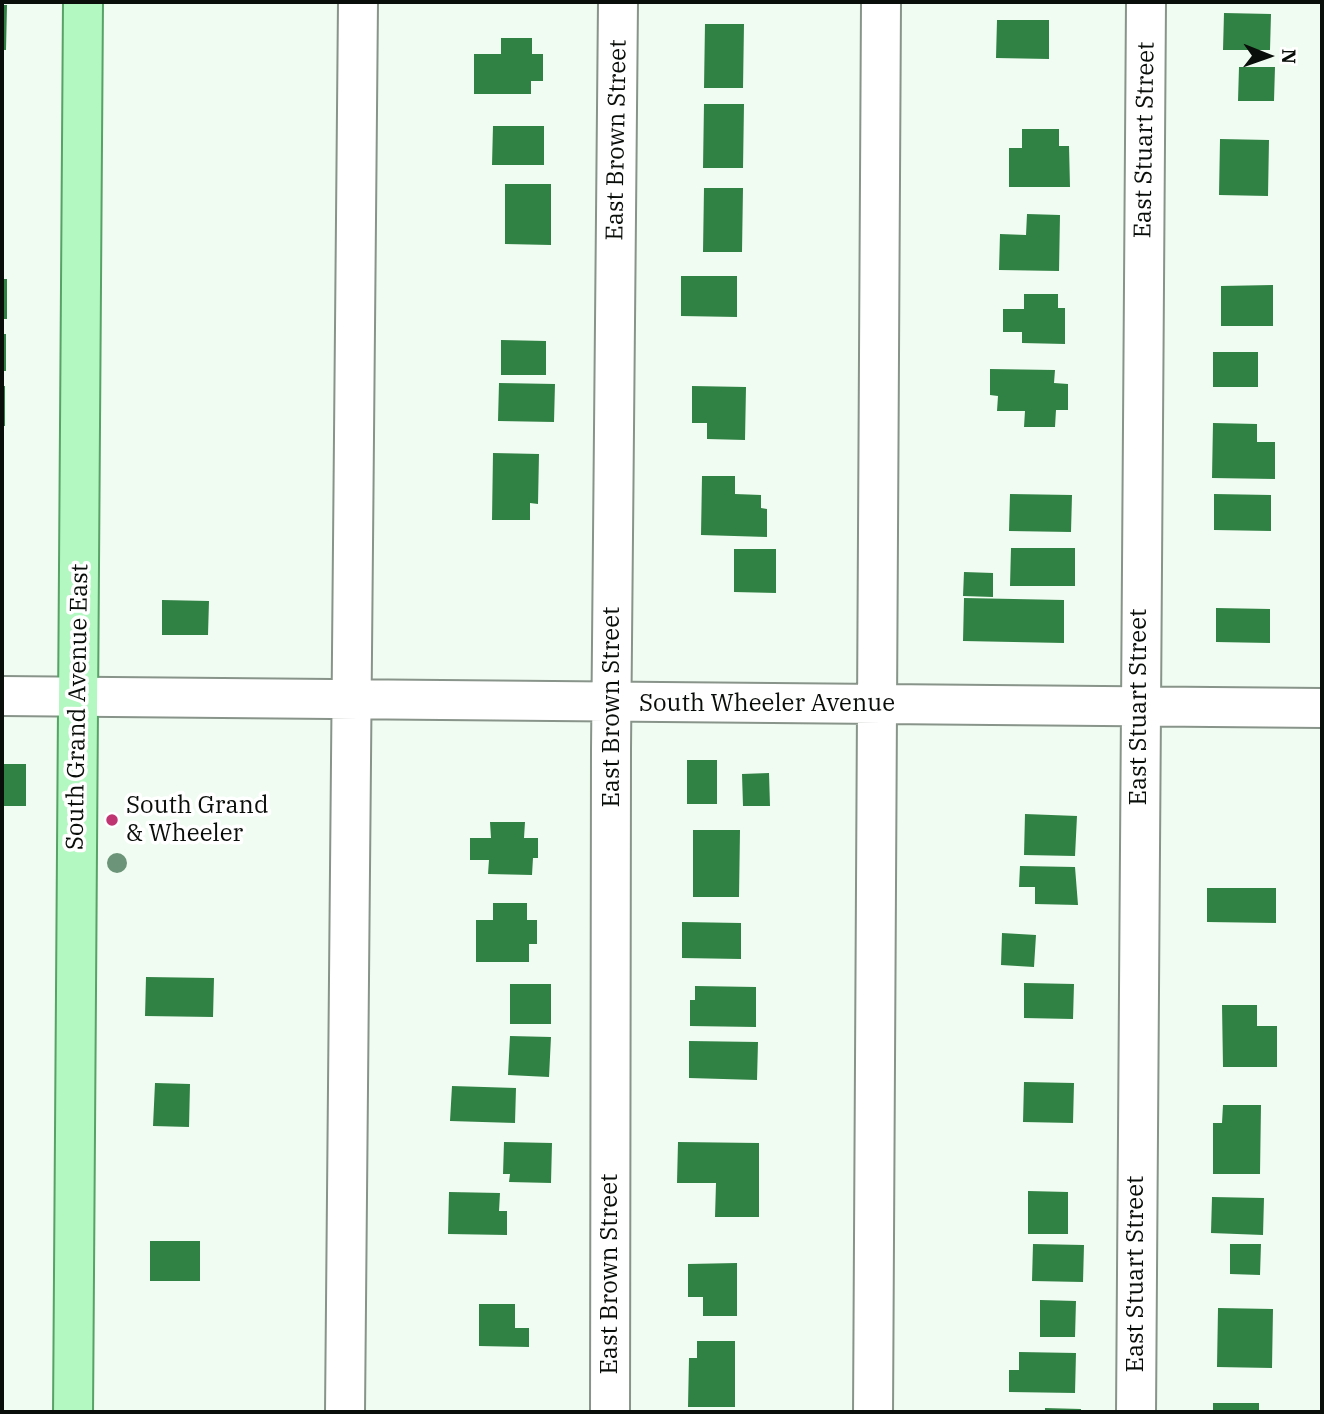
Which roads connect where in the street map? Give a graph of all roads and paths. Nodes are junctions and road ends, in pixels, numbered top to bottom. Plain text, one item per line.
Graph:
1 (83, 2) edge
2 (358, 2) edge
3 (618, 2) edge
4 (881, 2) edge
5 (1146, 2) edge
6 (2, 696) edge
7 (78, 697) junction
8 (353, 699) junction
9 (611, 702) junction
10 (878, 704) junction
11 (1139, 708) junction
12 (1322, 708) edge
13 (72, 1412) edge
14 (345, 1412) edge
15 (610, 1412) edge
16 (873, 1412) edge
17 (1136, 1412) edge

1 - 7 main road, South Grand Avenue East
2 - 8 street
3 - 9 street, East Brown Street
4 - 10 street
5 - 11 street, East Stuart Street
6 - 7 street, South Wheeler Avenue
7 - 8 street, South Wheeler Avenue
7 - 13 main road, South Grand Avenue East
8 - 9 street, South Wheeler Avenue
8 - 14 street
9 - 10 street, South Wheeler Avenue
9 - 15 street, East Brown Street
10 - 11 street, South Wheeler Avenue
10 - 16 street
11 - 12 street, South Wheeler Avenue
11 - 17 street, East Stuart Street

